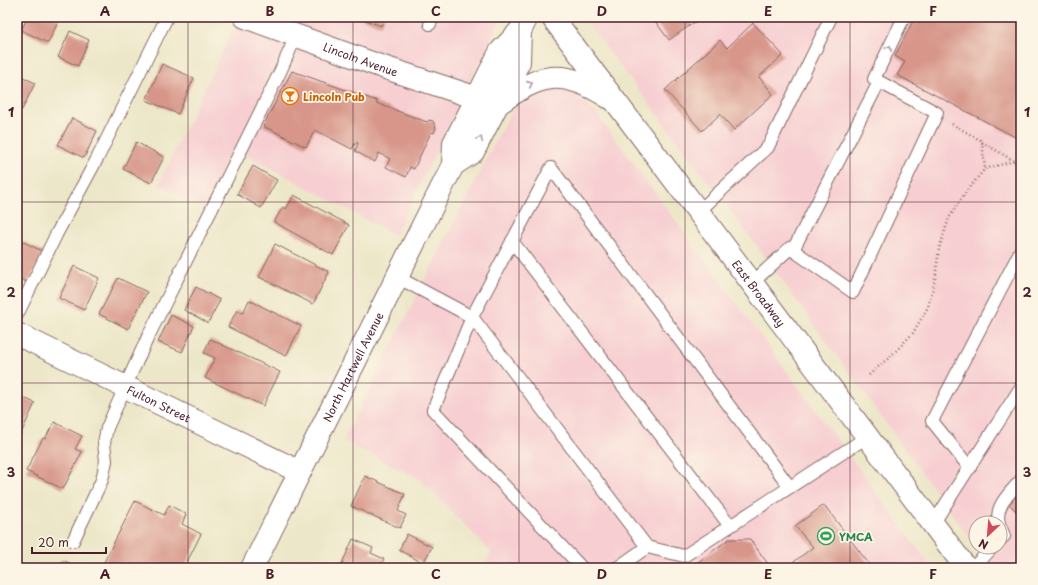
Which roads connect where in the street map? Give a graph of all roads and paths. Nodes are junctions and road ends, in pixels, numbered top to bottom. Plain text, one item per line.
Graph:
1 (167, 17) edge
2 (245, 17) edge
3 (552, 17) edge
4 (831, 17) edge
5 (904, 17) edge
6 (523, 24) edge
7 (296, 36) junction
8 (876, 81) junction
9 (477, 98) junction
10 (617, 102) junction
11 (497, 105) junction
12 (937, 113) junction
13 (982, 142) junction
14 (1014, 161) junction
15 (1021, 164) edge
16 (454, 165) junction
17 (985, 169) junction
18 (698, 212) junction
19 (512, 242) junction
20 (793, 250) junction
21 (1021, 250) edge
22 (397, 277) junction
23 (752, 282) junction
24 (17, 315) edge
25 (472, 317) junction
26 (17, 334) edge
27 (869, 375) dead end
28 (125, 387) junction
29 (1021, 387) edge
30 (867, 437) junction
31 (970, 468) junction
32 (300, 472) junction
33 (1021, 480) edge
34 (790, 487) junction
35 (998, 515) edge
36 (933, 524) junction
37 (730, 526) junction
38 (73, 541) dead end
39 (647, 547) junction
40 (985, 555) edge
41 (252, 568) edge
42 (582, 568) edge
43 (616, 568) edge
44 (966, 568) edge
45 (973, 568) edge

1 - 24 lane
2 - 7 street, Lincoln Avenue
3 - 10 street, East Broadway
4 - 18 lane
8 -> 5 lane
6 - 9 street, North Hartwell Avenue
6 - 11 street, North Hartwell Avenue
7 - 9 street, Lincoln Avenue
7 - 28 lane
8 - 12 lane
8 - 20 lane
9 - 16 street, North Hartwell Avenue
11 -> 10 street
10 - 18 street, East Broadway
16 -> 11 street, North Hartwell Avenue
12 - 13 path
12 - 20 lane
13 - 14 path
13 - 17 path
14 - 15 path
14 - 17 path
16 - 22 street, North Hartwell Avenue
17 - 27 path
18 - 23 street, East Broadway
19 - 25 lane
19 - 34 lane
19 - 37 lane
20 - 23 lane
21 - 31 lane
22 - 25 lane
22 - 32 street, North Hartwell Avenue
23 - 30 street, East Broadway
25 - 39 lane
25 - 42 lane
26 - 28 street, Fulton Street
28 - 32 street, Fulton Street
28 - 38 lane
29 - 31 lane
30 - 34 lane
30 - 36 street, East Broadway
31 - 36 lane
32 - 41 street, North Hartwell Avenue
33 - 35 lane
34 - 37 lane
36 - 44 street, East Broadway
37 - 39 lane
39 - 43 lane
40 - 45 lane

